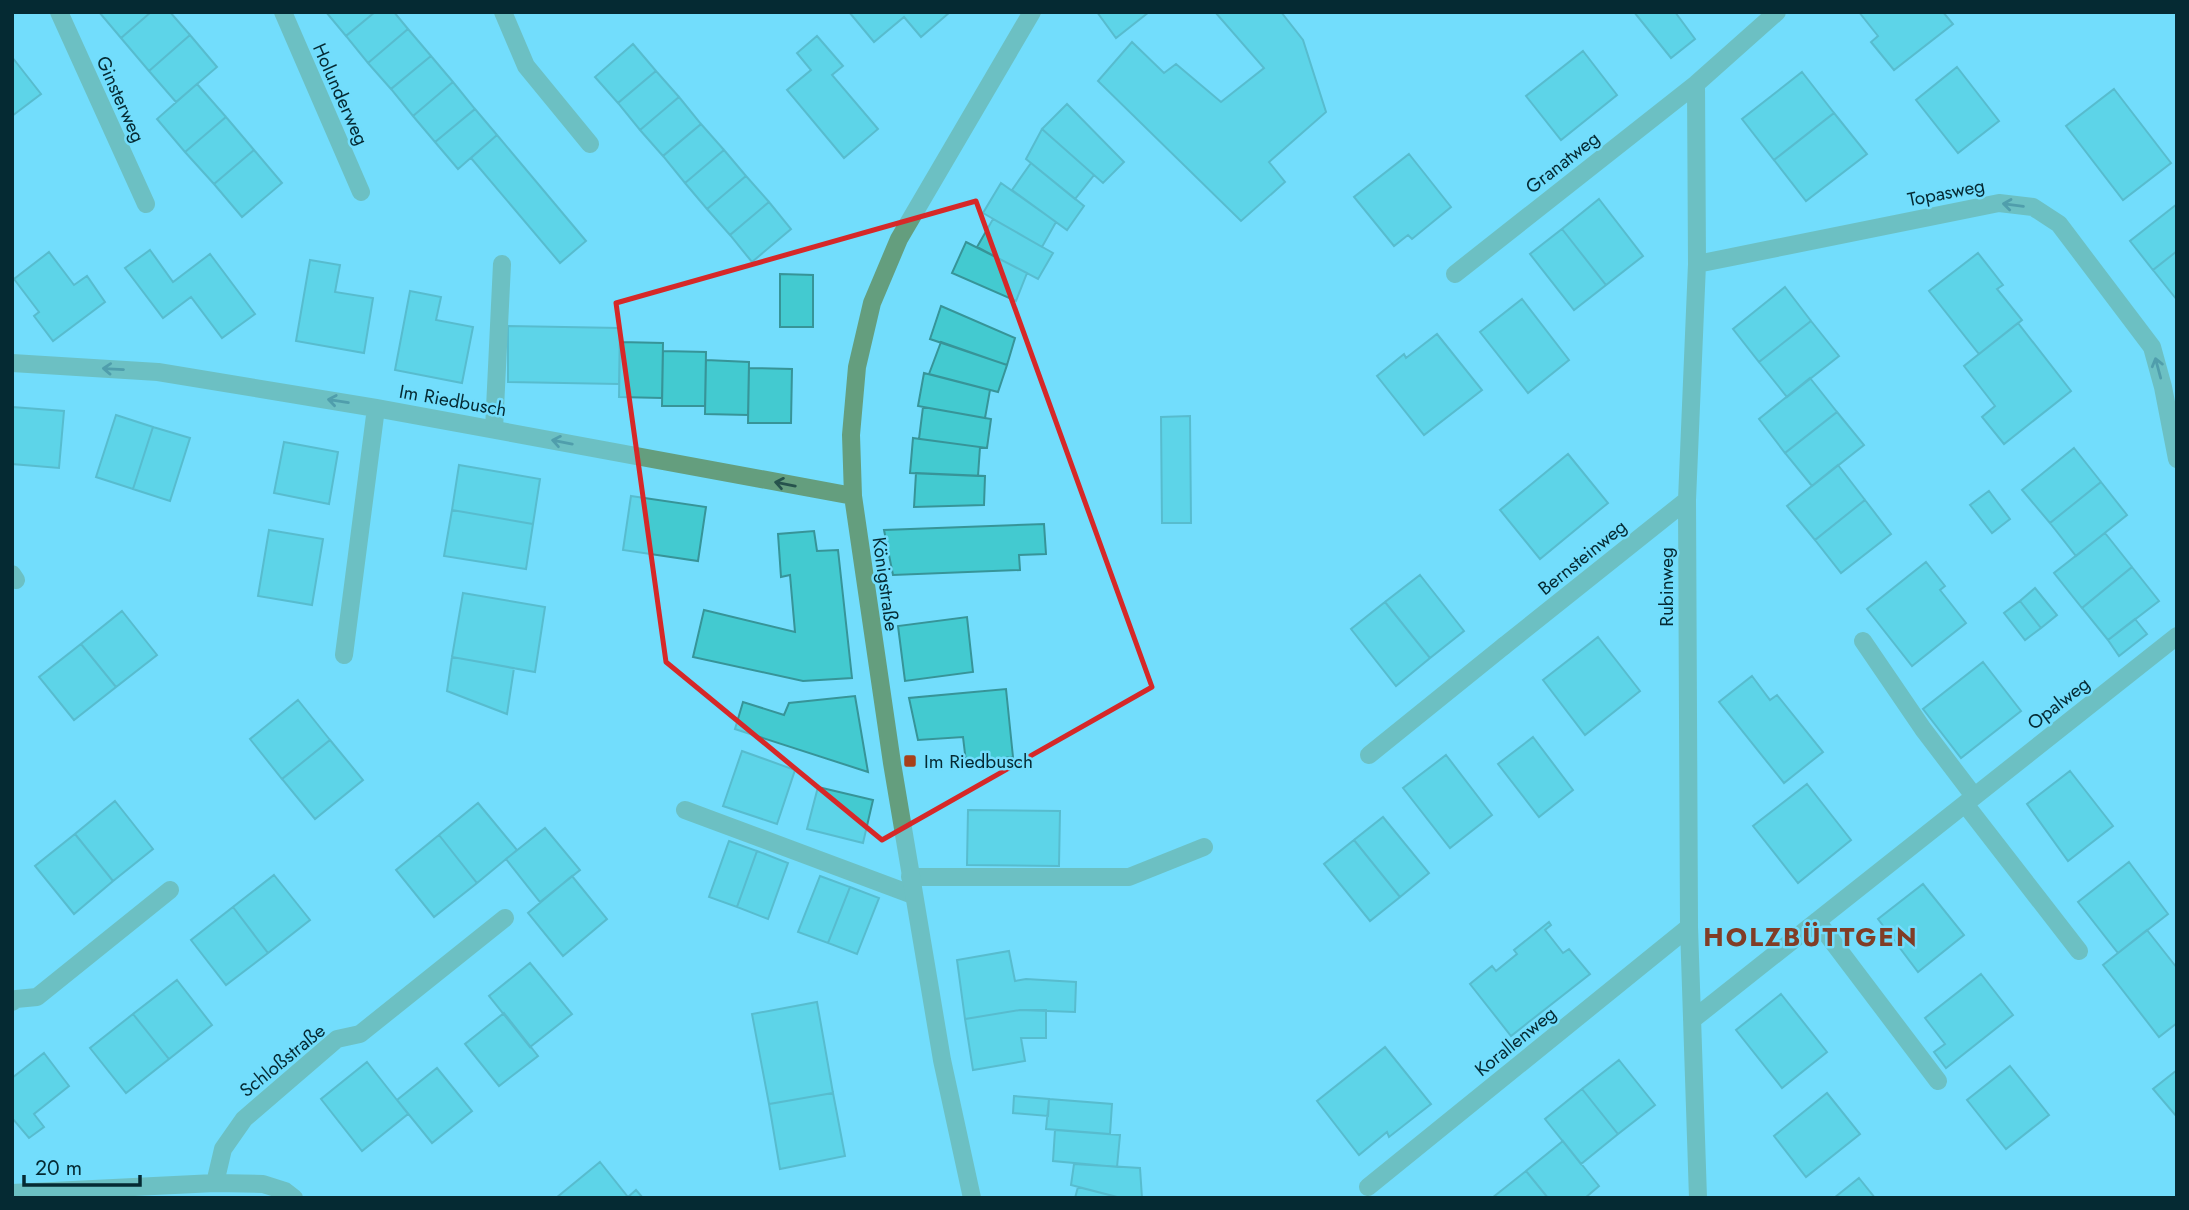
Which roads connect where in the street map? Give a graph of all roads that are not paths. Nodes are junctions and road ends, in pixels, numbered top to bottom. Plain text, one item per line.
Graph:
1 (59, 12) edge
2 (283, 12) edge
3 (503, 12) edge
4 (1032, 12) edge
5 (1777, 12) edge
6 (1696, 84) junction
7 (590, 144) dead end
8 (361, 192) dead end
9 (146, 204) dead end
10 (502, 264) dead end
11 (1697, 264) junction
12 (1455, 274) dead end
13 (12, 363) edge
14 (376, 408) junction
15 (494, 429) junction
16 (2177, 459) edge
17 (853, 496) junction
18 (1687, 500) junction
19 (2177, 636) edge
20 (1863, 641) dead end
21 (344, 655) dead end
22 (1369, 755) dead end
23 (1969, 800) junction
24 (685, 810) dead end
25 (1203, 847) dead end
26 (912, 886) junction
27 (170, 890) dead end
28 (505, 918) dead end
29 (1817, 921) junction
30 (1689, 927) junction
31 (2079, 951) dead end
32 (12, 1002) edge
33 (1692, 1020) junction
34 (1938, 1081) dead end
35 (215, 1183) junction
36 (1368, 1187) dead end
37 (12, 1193) edge
38 (294, 1198) edge
39 (972, 1198) edge
40 (1698, 1198) edge

1 - 9 street, Ginsterweg
2 - 8 street, Holunderweg
3 - 7 street
4 - 17 street, Königstraße
5 - 6 street
6 - 11 street, Rubinweg
6 - 12 street, Granatweg
10 - 15 street
16 -> 11 street, Topasweg
11 - 18 street, Rubinweg
14 -> 13 street, Im Riedbusch
14 - 15 street, Im Riedbusch
14 - 21 street, Im Riedbusch
17 -> 15 street, Im Riedbusch
17 - 26 street, Königstraße
18 - 22 street, Bernsteinweg
18 - 30 street, Rubinweg
19 - 23 street, Opalweg
20 - 23 street
23 - 29 street, Opalweg
23 - 31 street
24 - 26 street
25 - 26 street
26 - 39 street, Königstraße
27 - 32 street
28 - 35 street, Schloßstraße
29 - 33 street, Opalweg
29 - 34 street
30 - 33 street, Rubinweg
30 - 36 street, Korallenweg
33 - 40 street, Rubinweg
35 - 37 street
35 - 38 street

